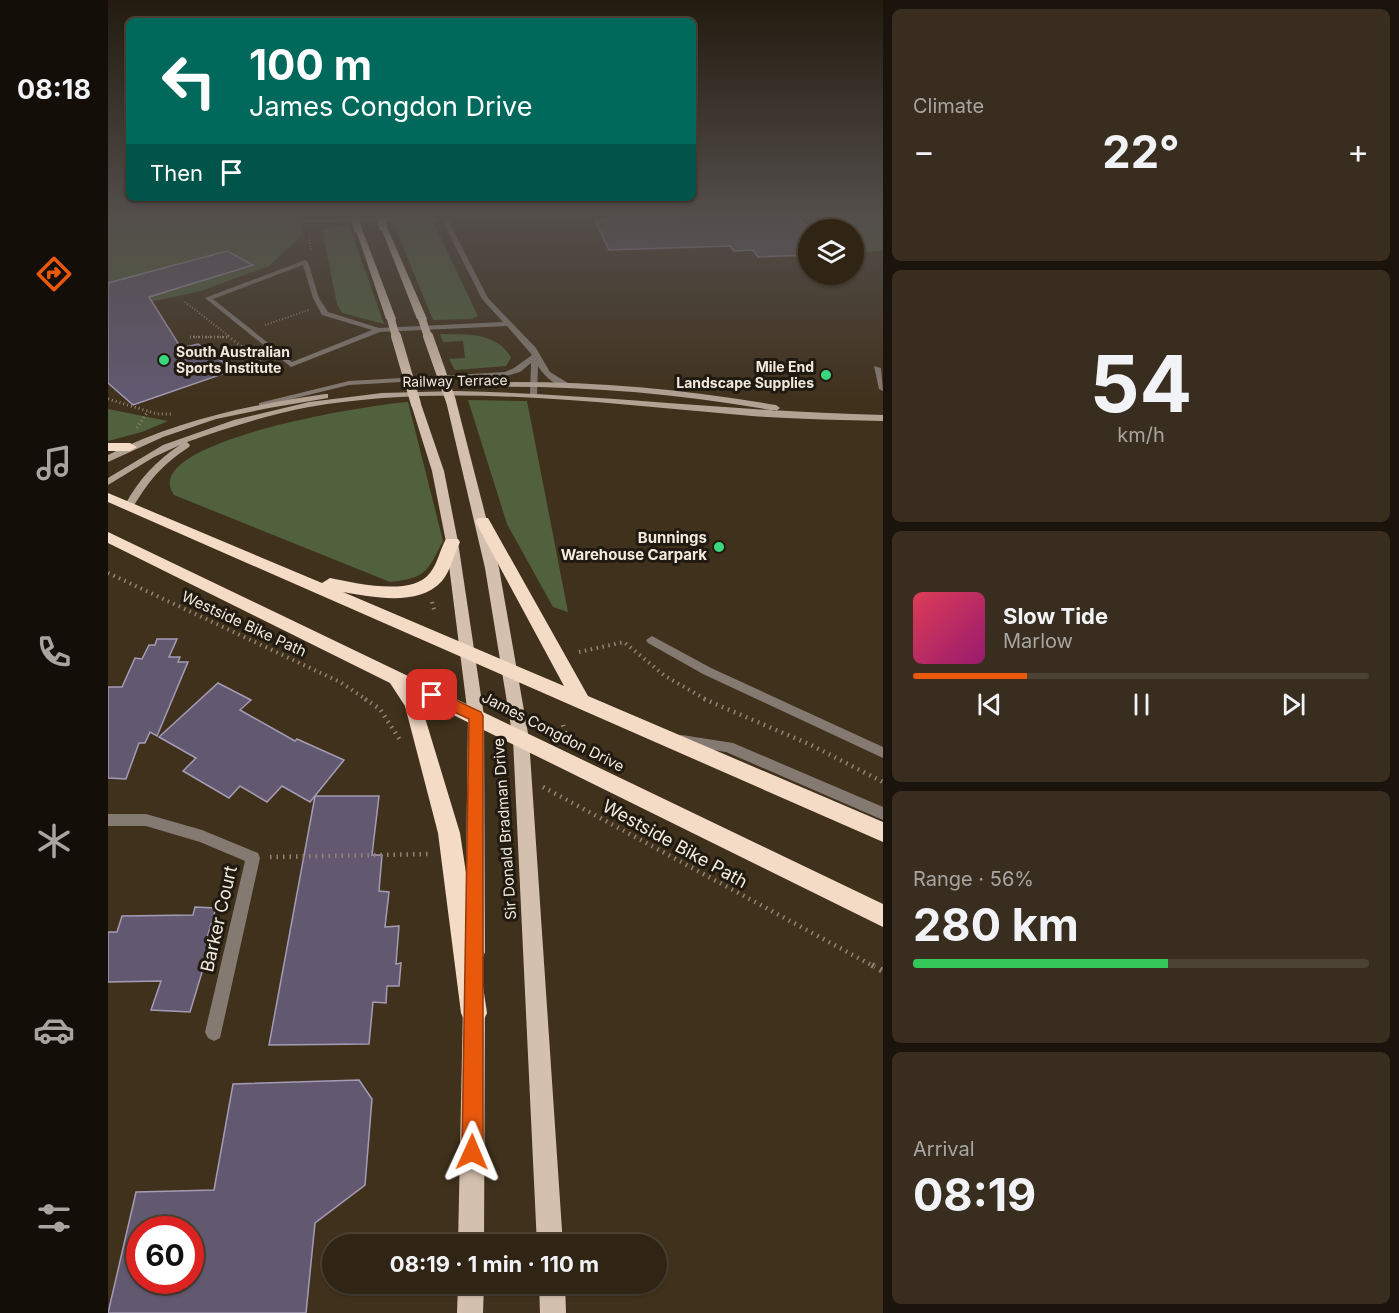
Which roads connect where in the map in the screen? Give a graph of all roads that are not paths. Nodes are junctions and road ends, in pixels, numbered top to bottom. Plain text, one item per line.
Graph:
1 (267, 276) edge
2 (309, 276) edge
3 (375, 276) edge
4 (404, 276) edge
5 (473, 276) edge
6 (510, 324) junction
7 (379, 330) junction
8 (535, 356) junction
9 (877, 369) dead end
10 (565, 385) junction
11 (534, 389) junction
12 (883, 389) edge
13 (262, 405) junction
14 (819, 416) junction
15 (883, 418) edge
16 (204, 432) junction
17 (108, 447) edge
18 (130, 447) junction
19 (108, 459) edge
20 (108, 482) edge
21 (108, 497) edge
22 (130, 505) junction
23 (483, 520) junction
24 (108, 537) edge
25 (452, 542) junction
26 (307, 581) junction
27 (652, 640) dead end
28 (468, 654) junction
29 (513, 673) junction
30 (396, 677) junction
31 (583, 704) junction
32 (476, 716) junction
33 (522, 739) junction
34 (672, 739) junction
35 (883, 753) edge
36 (883, 814) edge
37 (108, 820) edge
38 (883, 832) edge
39 (883, 916) edge
40 (474, 1013) junction
41 (214, 1032) dead end
42 (471, 1234) edge
43 (549, 1234) edge
44 (471, 1294) edge
45 (553, 1294) edge
46 (470, 1313) edge
47 (554, 1313) edge

1 - 7 street
2 - 7 street
3 - 25 main road, Sir Donald Bradman Drive, bridge
4 - 23 main road, Sir Donald Bradman Drive, bridge
5 - 6 street
6 - 7 street
6 - 8 street
8 - 10 street
8 - 11 street
8 - 13 street
9 - 12 street
10 - 11 main road, Railway Terrace
10 - 14 main road, Railway Terrace
11 - 13 main road, Railway Terrace
11 - 14 main road, Railway Terrace
11 - 16 main road, Railway Terrace
13 - 18 main road, Railway Terrace
14 - 15 main road, Railway Terrace
16 - 20 main road, Railway Terrace
16 - 22 main road
17 - 18 highway
18 - 19 main road, Railway Terrace
21 - 22 highway
22 - 26 highway
23 - 29 main road, Sir Donald Bradman Drive
23 - 31 highway
24 - 30 highway, James Congdon Drive
25 - 26 highway
25 - 28 main road, Sir Donald Bradman Drive
26 - 28 highway
27 - 35 street
28 - 29 highway
28 - 32 main road, Sir Donald Bradman Drive
29 - 31 highway
29 - 33 main road, Sir Donald Bradman Drive
30 - 32 highway, James Congdon Drive
30 - 40 highway
31 - 34 highway
32 - 33 highway, James Congdon Drive
32 - 40 main road, Sir Donald Bradman Drive
33 - 39 highway, James Congdon Drive
33 - 43 main road, Sir Donald Bradman Drive
34 - 36 street
34 - 38 highway
37 - 41 street, Barker Court
40 - 42 main road, Sir Donald Bradman Drive
44 - 46 main road
45 - 47 main road

